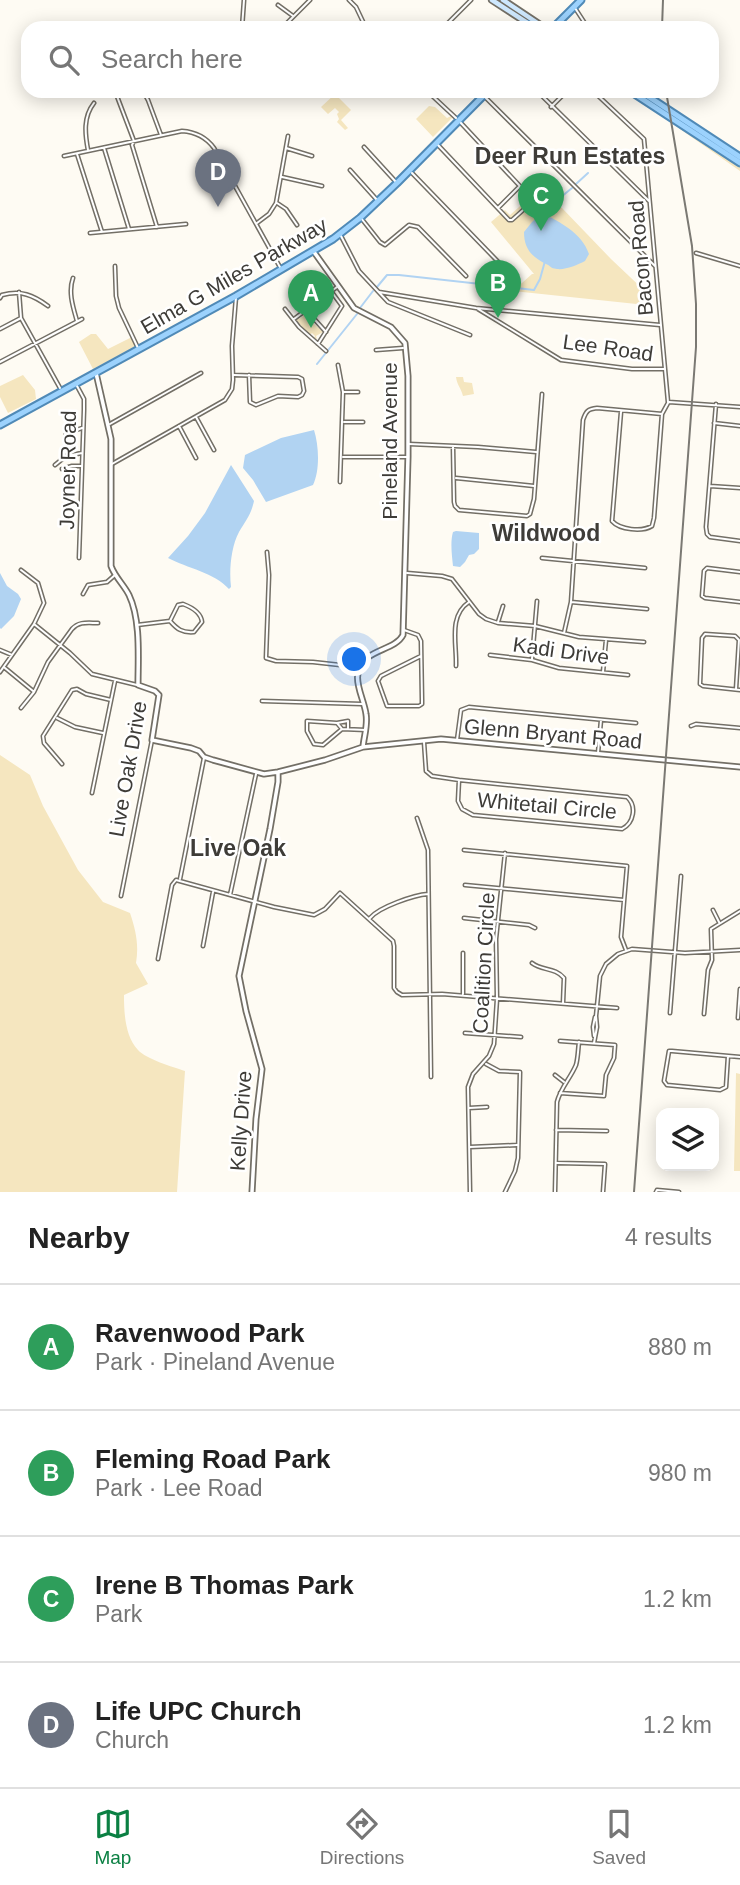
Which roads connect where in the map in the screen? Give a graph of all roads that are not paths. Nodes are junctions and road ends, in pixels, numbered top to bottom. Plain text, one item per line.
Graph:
1 (244, 0) edge
2 (310, 0) edge
3 (349, 0) edge
4 (471, 0) edge
5 (492, 0) edge
6 (503, 0) edge
7 (581, 0) edge
8 (278, 5) dead end
9 (574, 7) junction
10 (293, 17) junction
11 (561, 20) edge
12 (242, 21) edge
13 (289, 21) edge
14 (363, 21) edge
15 (450, 21) edge
16 (523, 21) edge
17 (534, 21) edge
18 (583, 21) edge
19 (118, 98) edge
20 (147, 98) edge
21 (434, 98) edge
22 (481, 98) edge
23 (491, 98) edge
24 (543, 98) edge
25 (560, 98) edge
26 (600, 98) edge
27 (641, 98) edge
28 (650, 98) edge
29 (94, 103) dead end
30 (551, 107) junction
31 (459, 121) junction
32 (161, 135) junction
33 (288, 136) dead end
34 (134, 141) junction
35 (437, 144) junction
36 (104, 147) junction
37 (364, 147) dead end
38 (286, 148) junction
39 (88, 151) junction
40 (76, 153) junction
41 (64, 156) dead end
42 (312, 156) dead end
43 (740, 158) edge
44 (740, 163) edge
45 (350, 170) dead end
46 (409, 171) junction
47 (281, 176) junction
48 (397, 183) junction
49 (322, 186) dead end
50 (520, 186) junction
51 (377, 201) junction
52 (650, 202) junction
53 (276, 203) junction
54 (498, 208) junction
55 (360, 218) junction
56 (257, 223) junction
57 (186, 224) dead end
58 (297, 225) dead end
59 (157, 227) junction
60 (129, 229) junction
61 (102, 232) junction
62 (90, 233) dead end
63 (340, 234) junction
64 (314, 252) junction
65 (696, 253) dead end
66 (115, 266) dead end
67 (740, 266) edge
68 (655, 267) junction
69 (282, 270) junction
70 (509, 273) dead end
71 (466, 276) dead end
72 (73, 278) dead end
73 (338, 286) junction
74 (331, 291) junction
75 (19, 292) junction
76 (379, 292) junction
77 (236, 296) junction
78 (0, 298) edge
79 (48, 306) dead end
80 (476, 308) junction
81 (285, 309) dead end
82 (306, 310) junction
83 (22, 318) junction
84 (82, 319) dead end
85 (293, 320) junction
86 (77, 322) junction
87 (662, 325) junction
88 (0, 329) edge
89 (326, 332) junction
90 (470, 335) dead end
91 (36, 344) junction
92 (318, 344) junction
93 (406, 347) junction
94 (139, 349) junction
95 (376, 349) dead end
96 (326, 351) dead end
97 (0, 362) edge
98 (338, 365) dead end
99 (665, 369) junction
100 (96, 373) junction
101 (201, 373) dead end
102 (233, 375) junction
103 (249, 375) junction
104 (76, 384) junction
105 (62, 392) junction
106 (342, 392) junction
107 (358, 392) dead end
108 (542, 394) dead end
109 (668, 402) junction
110 (716, 404) junction
111 (740, 407) edge
112 (621, 410) junction
113 (663, 414) junction
114 (195, 416) junction
115 (342, 422) junction
116 (363, 422) dead end
117 (713, 423) junction
118 (0, 425) edge
119 (109, 425) junction
120 (178, 425) junction
121 (740, 426) edge
122 (83, 428) junction
123 (66, 434) dead end
124 (408, 444) junction
125 (453, 446) junction
126 (214, 450) dead end
127 (83, 453) junction
128 (537, 453) junction
129 (342, 457) junction
130 (408, 457) junction
131 (196, 458) dead end
132 (112, 464) junction
133 (55, 465) dead end
134 (83, 466) junction
135 (62, 469) dead end
136 (455, 478) junction
137 (340, 482) dead end
138 (535, 486) junction
139 (709, 486) junction
140 (740, 488) edge
141 (740, 541) edge
142 (267, 552) dead end
143 (79, 558) dead end
144 (542, 558) dead end
145 (574, 561) junction
146 (645, 568) dead end
147 (21, 570) dead end
148 (740, 572) edge
149 (405, 573) junction
150 (115, 575) junction
151 (83, 594) dead end
152 (470, 601) junction
153 (537, 601) dead end
154 (571, 602) junction
155 (740, 602) edge
156 (503, 606) dead end
157 (647, 610) dead end
158 (170, 621) junction
159 (98, 623) dead end
160 (498, 623) junction
161 (34, 624) junction
162 (136, 625) junction
163 (536, 626) junction
164 (403, 630) junction
165 (564, 633) junction
166 (606, 639) junction
167 (644, 642) dead end
168 (60, 645) junction
169 (0, 650) edge
170 (12, 655) junction
171 (491, 655) dead end
172 (421, 656) junction
173 (532, 660) junction
174 (456, 666) dead end
175 (4, 667) junction
176 (359, 667) junction
177 (0, 672) edge
178 (603, 672) junction
179 (628, 675) dead end
180 (115, 680) junction
181 (138, 685) junction
182 (738, 689) edge
183 (34, 692) junction
184 (111, 700) junction
185 (262, 701) dead end
186 (363, 704) junction
187 (21, 708) dead end
188 (56, 717) junction
189 (601, 719) junction
190 (337, 723) junction
191 (636, 723) dead end
192 (691, 726) dead end
193 (740, 728) edge
194 (342, 729) junction
195 (348, 730) junction
196 (366, 730) junction
197 (103, 733) junction
198 (152, 740) junction
199 (424, 741) junction
200 (457, 741) junction
201 (363, 747) junction
202 (598, 754) junction
203 (204, 757) junction
204 (62, 764) dead end
205 (740, 767) edge
206 (256, 772) junction
207 (278, 772) junction
208 (459, 780) junction
209 (92, 793) dead end
210 (417, 818) dead end
211 (464, 850) dead end
212 (505, 853) junction
213 (681, 876) dead end
214 (179, 881) junction
215 (464, 885) dead end
216 (502, 888) junction
217 (214, 891) junction
218 (428, 894) junction
219 (230, 895) junction
220 (121, 897) dead end
221 (624, 900) junction
222 (255, 902) junction
223 (713, 910) dead end
224 (740, 911) edge
225 (464, 918) dead end
226 (370, 919) junction
227 (499, 922) junction
228 (719, 923) junction
229 (536, 928) dead end
230 (203, 946) dead end
231 (626, 950) junction
232 (740, 950) edge
233 (712, 952) junction
234 (463, 953) dead end
235 (676, 953) junction
236 (158, 959) dead end
237 (532, 963) dead end
238 (740, 989) edge
239 (429, 994) junction
240 (463, 996) junction
241 (497, 999) junction
242 (563, 1004) junction
243 (597, 1006) junction
244 (617, 1008) dead end
245 (670, 1013) dead end
246 (704, 1014) dead end
247 (738, 1018) dead end
248 (465, 1033) dead end
249 (495, 1035) junction
250 (521, 1037) dead end
251 (560, 1041) dead end
252 (579, 1042) junction
253 (594, 1043) junction
254 (728, 1056) junction
255 (740, 1057) edge
256 (484, 1062) junction
257 (555, 1075) dead end
258 (431, 1077) dead end
259 (565, 1083) junction
260 (559, 1093) junction
261 (487, 1107) dead end
262 (468, 1108) junction
263 (556, 1130) junction
264 (607, 1131) dead end
265 (519, 1145) junction
266 (469, 1147) junction
267 (556, 1163) junction
268 (252, 1192) edge
269 (470, 1192) edge
270 (505, 1192) edge
271 (555, 1192) edge
272 (603, 1192) edge
273 (656, 1192) edge
274 (680, 1192) edge

1 - 12 street
2 - 10 street
3 - 14 street
4 - 15 street
5 - 16 main road
6 - 17 main road
7 - 9 main road
8 - 10 street
9 - 11 main road
9 - 18 street
10 - 13 street
19 - 34 street
20 - 32 street
21 - 31 street
22 - 31 main road, Elma G Miles Parkway
23 - 68 street
24 - 30 street
25 - 30 street
26 - 52 street, Bacon Road
27 - 44 main road
28 - 43 main road
29 - 39 street
30 - 52 street
31 - 35 main road, Elma G Miles Parkway
31 - 50 street
32 - 34 street
32 - 56 street
33 - 38 street
34 - 36 street
34 - 59 street
35 - 46 main road, Elma G Miles Parkway
35 - 54 street
36 - 39 street
36 - 60 street
37 - 48 street
38 - 42 street
38 - 47 street
39 - 40 street
40 - 41 street
40 - 61 street
45 - 51 street
46 - 48 main road, Elma G Miles Parkway
46 - 70 street
47 - 49 street
47 - 53 street
48 - 51 main road, Elma G Miles Parkway
50 - 54 street
50 - 54 street
51 - 55 main road, Elma G Miles Parkway
52 - 68 street, Bacon Road
53 - 56 street
53 - 58 street
55 - 63 main road, Elma G Miles Parkway
55 - 71 street
56 - 69 street
57 - 59 street
59 - 60 street
60 - 61 street
61 - 62 street
63 - 64 main road, Elma G Miles Parkway
63 - 76 street
64 - 69 main road, Elma G Miles Parkway
64 - 73 street, Pineland Avenue
65 - 67 street
66 - 94 street
68 - 87 street, Bacon Road
69 - 77 main road, Elma G Miles Parkway
72 - 86 street
73 - 74 street
73 - 93 street, Pineland Avenue
74 - 82 street
74 - 89 street
75 - 78 street
75 - 79 street
75 - 83 street
76 - 80 street
76 - 90 street
77 - 94 main road, Elma G Miles Parkway
77 - 102 street
80 - 87 street
80 - 99 street, Lee Road
81 - 85 street
82 - 85 street
82 - 89 street
83 - 88 street
83 - 91 street
84 - 86 street
85 - 92 street
86 - 91 street
87 - 99 street, Bacon Road
89 - 92 street
91 - 97 street
91 - 105 street
92 - 96 street
93 - 95 street
93 - 124 street, Pineland Avenue
94 - 100 main road, Elma G Miles Parkway
98 - 106 street
99 - 109 street, Bacon Road
100 - 104 main road, Elma G Miles Parkway
100 - 119 street, Live Oak Drive
101 - 119 street
102 - 103 street
102 - 114 street
103 - 103 street
104 - 105 main road, Elma G Miles Parkway
104 - 122 street, Joyner Road
105 - 118 main road, Elma G Miles Parkway
106 - 107 street
106 - 115 street
108 - 128 street
109 - 110 street
109 - 113 street
110 - 111 street
110 - 117 street
112 - 113 street
112 - 113 street
112 - 145 street
114 - 120 street
114 - 126 street
115 - 116 street
115 - 129 street
117 - 121 street
117 - 139 street
119 - 132 street, Live Oak Drive
120 - 131 street
120 - 132 street
122 - 123 street
122 - 127 street, Joyner Road
124 - 125 street
124 - 130 street, Pineland Avenue
125 - 128 street
125 - 136 street
127 - 133 street
127 - 134 street, Joyner Road
128 - 138 street
129 - 130 street
129 - 137 street
130 - 149 street, Pineland Avenue
132 - 150 street, Live Oak Drive
134 - 135 street
134 - 143 street, Joyner Road
136 - 138 street
136 - 138 street
139 - 140 street
139 - 141 street
142 - 176 street
144 - 145 street
145 - 146 street
145 - 154 street
147 - 161 street
148 - 155 street
149 - 152 street
149 - 164 street, Pineland Avenue
150 - 151 street
150 - 162 street, Live Oak Drive
152 - 160 street
152 - 174 street
153 - 163 street
154 - 157 street
154 - 165 street
156 - 160 street
158 - 158 street
158 - 162 street
159 - 168 street
160 - 163 street
161 - 168 street
161 - 170 street
162 - 181 street, Live Oak Drive
163 - 165 street
163 - 173 street
164 - 172 street
164 - 176 street
165 - 166 street
166 - 167 street
166 - 178 street
168 - 180 street
168 - 183 street
169 - 170 street
170 - 175 street
171 - 173 street, Kadi Drive
172 - 172 street
173 - 178 street, Kadi Drive
175 - 177 street
175 - 183 street
176 - 186 street
178 - 179 street, Kadi Drive
180 - 181 street
180 - 184 street
181 - 198 street, Live Oak Drive
182 - 182 street
183 - 187 street
184 - 188 street
184 - 197 street
185 - 186 street
186 - 196 street
188 - 197 street
188 - 204 street
189 - 191 street
189 - 200 street
189 - 202 street
190 - 194 street
190 - 194 street
190 - 195 street
192 - 193 street
194 - 195 street
195 - 196 street
196 - 201 street
197 - 209 street
198 - 203 street
198 - 220 street, Live Oak Drive
199 - 200 street, Glenn Bryant Road
199 - 201 street, Glenn Bryant Road
199 - 208 street, Whitetail Circle
200 - 202 street, Glenn Bryant Road
201 - 207 street
202 - 205 street, Glenn Bryant Road
203 - 206 street
203 - 214 street
206 - 207 street
206 - 219 street
207 - 222 street, Kelly Drive
208 - 208 street, Whitetail Circle
210 - 218 street
211 - 212 street
212 - 216 street, Coalition Circle
212 - 221 street
213 - 235 street
214 - 217 street
214 - 236 street
215 - 216 street
216 - 221 street
216 - 227 street, Coalition Circle
217 - 219 street
217 - 230 street
218 - 226 street
218 - 239 street
219 - 222 street
221 - 231 street
222 - 226 street
222 - 268 street, Kelly Drive
223 - 228 street
224 - 228 street
225 - 227 street
226 - 239 street
227 - 229 street
227 - 241 street, Coalition Circle
228 - 233 street
231 - 235 street
231 - 243 street
232 - 233 street
233 - 235 street
233 - 246 street
234 - 240 street
235 - 245 street
237 - 242 street
238 - 247 street
239 - 240 street
239 - 258 street
240 - 241 street
241 - 242 street
241 - 249 street, Coalition Circle
242 - 243 street
243 - 244 street
243 - 253 street
248 - 249 street
249 - 250 street
249 - 256 street, Coalition Circle
251 - 252 street
252 - 253 street
252 - 259 street
253 - 260 street
254 - 254 street
254 - 255 street
256 - 262 street, Coalition Circle
256 - 265 street
257 - 259 street
259 - 260 street
260 - 263 street
261 - 262 street
262 - 266 street, Coalition Circle
263 - 264 street
263 - 267 street
265 - 266 street
265 - 270 street
266 - 269 street, Coalition Circle
267 - 271 street
267 - 272 street
273 - 274 street

